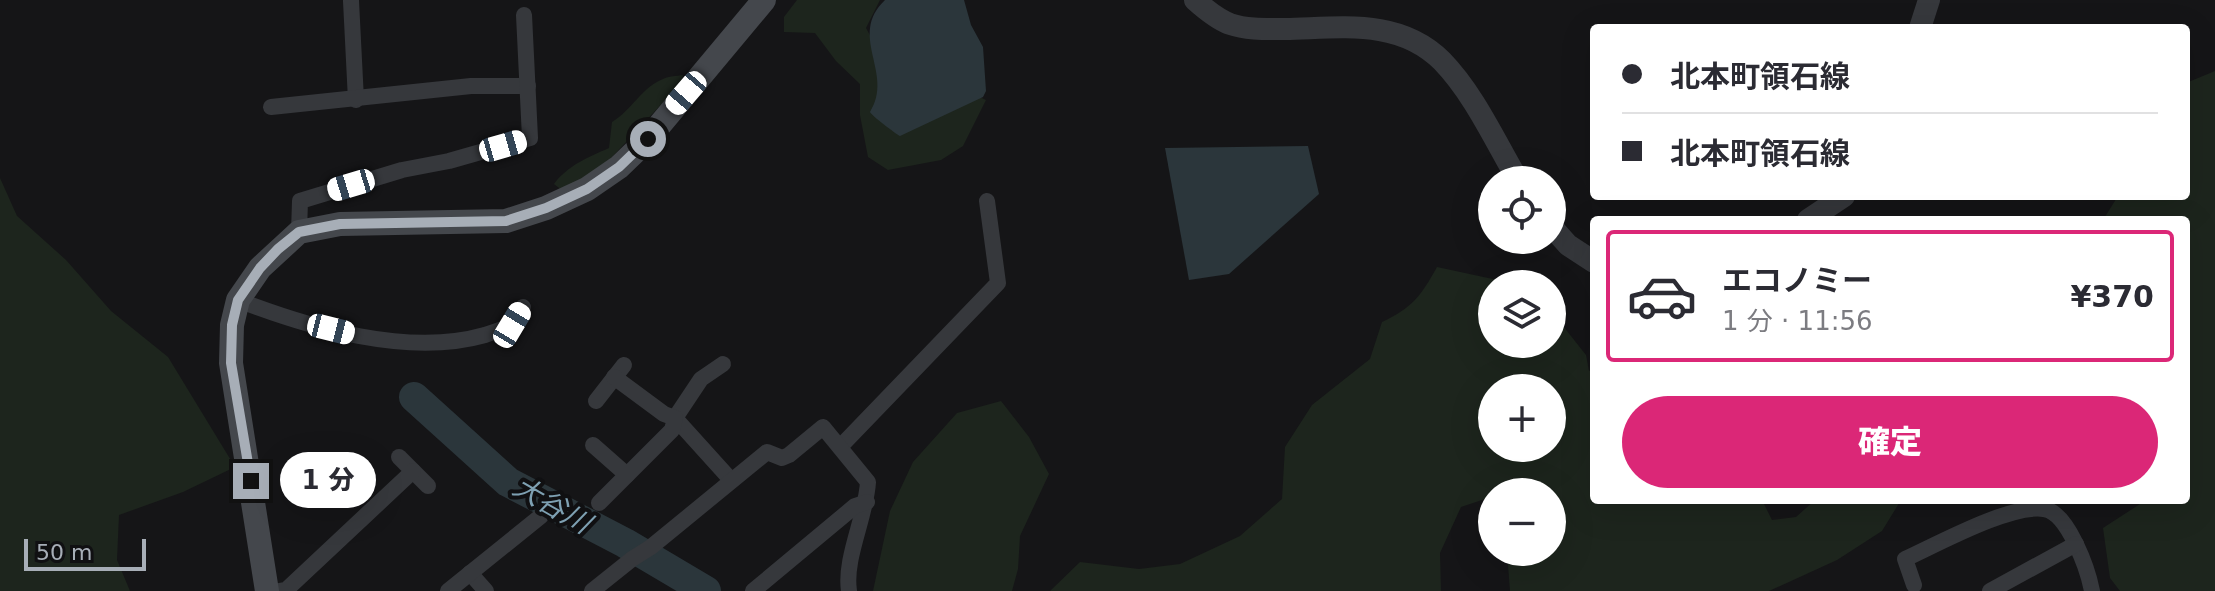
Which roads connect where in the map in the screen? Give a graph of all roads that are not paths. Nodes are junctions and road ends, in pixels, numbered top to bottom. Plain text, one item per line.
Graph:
1 (764, 0) edge
2 (1195, 0) edge
3 (1929, 0) edge
4 (351, 1) edge
5 (524, 15) dead end
6 (1921, 24) edge
7 (528, 86) junction
8 (356, 100) junction
9 (271, 107) dead end
10 (1510, 166) edge
11 (1838, 200) edge
12 (987, 201) dead end
13 (1814, 216) edge
14 (299, 232) junction
15 (1566, 243) edge
16 (1590, 259) edge
17 (238, 300) junction
18 (523, 307) dead end
19 (723, 364) dead end
20 (596, 401) dead end
21 (675, 418) junction
22 (593, 445) dead end
23 (840, 447) junction
24 (399, 457) dead end
25 (413, 471) junction
26 (627, 475) junction
27 (731, 480) junction
28 (428, 486) dead end
29 (867, 502) junction
30 (599, 503) dead end
31 (541, 516) dead end
32 (2076, 544) junction
33 (470, 573) junction
34 (1914, 585) dead end
35 (267, 591) edge
36 (280, 591) edge
37 (448, 591) edge
38 (486, 591) edge
39 (592, 591) edge
40 (753, 591) edge
41 (849, 591) edge
42 (1990, 591) edge
43 (2092, 591) edge

1 - 14 main road
2 - 10 street
3 - 6 street
4 - 8 street
5 - 7 street
7 - 8 street
7 - 14 street
8 - 9 street
11 - 13 street
12 - 23 street
14 - 17 main road
15 - 16 street
17 - 18 street
17 - 35 main road
19 - 21 street
20 - 21 street
21 - 26 street
21 - 27 street
22 - 26 street
23 - 27 street
23 - 29 street
24 - 25 street
25 - 28 street
25 - 36 street
26 - 30 street
27 - 39 street
29 - 40 street
29 - 41 street
31 - 33 street
32 - 34 street
32 - 42 street
32 - 43 street
33 - 37 street
33 - 38 street

